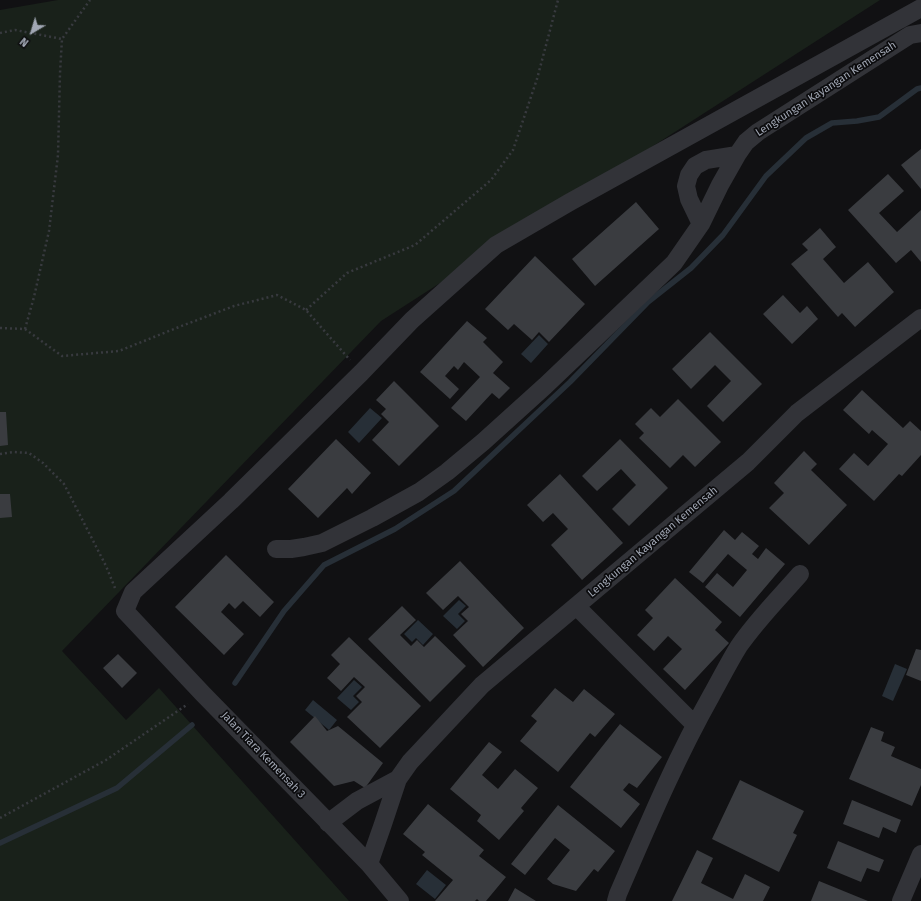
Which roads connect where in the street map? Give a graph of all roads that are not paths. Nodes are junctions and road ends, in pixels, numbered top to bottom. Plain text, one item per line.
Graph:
1 (921, 8) edge
2 (921, 33) edge
3 (737, 155) junction
4 (701, 224) junction
5 (921, 318) edge
6 (276, 549) dead end
7 (800, 574) dead end
8 (576, 606) junction
9 (695, 725) junction
10 (398, 779) junction
11 (328, 823) junction
12 (921, 854) edge
13 (369, 864) junction
14 (400, 901) edge
15 (616, 901) edge
16 (901, 901) edge

1 - 11 street, Jalan Tiara Kemensah 3
2 - 3 street, Lengkungan Kayangan Kemensah
3 - 4 street, Lengkungan Kayangan Kemensah
3 - 4 street
4 - 6 street, Lengkungan Kayangan Kemensah
5 - 8 street, Lengkungan Kayangan Kemensah
7 - 9 street
8 - 9 street
8 - 10 street, Lengkungan Kayangan Kemensah
9 - 15 street
10 - 11 street, Lengkungan Kayangan Kemensah
10 - 13 street, Lengkungan Kayangan Kemensah
11 - 13 street, Jalan Tiara Kemensah 3
12 - 16 street
13 - 14 street, Jalan Tiara Kemensah 3

